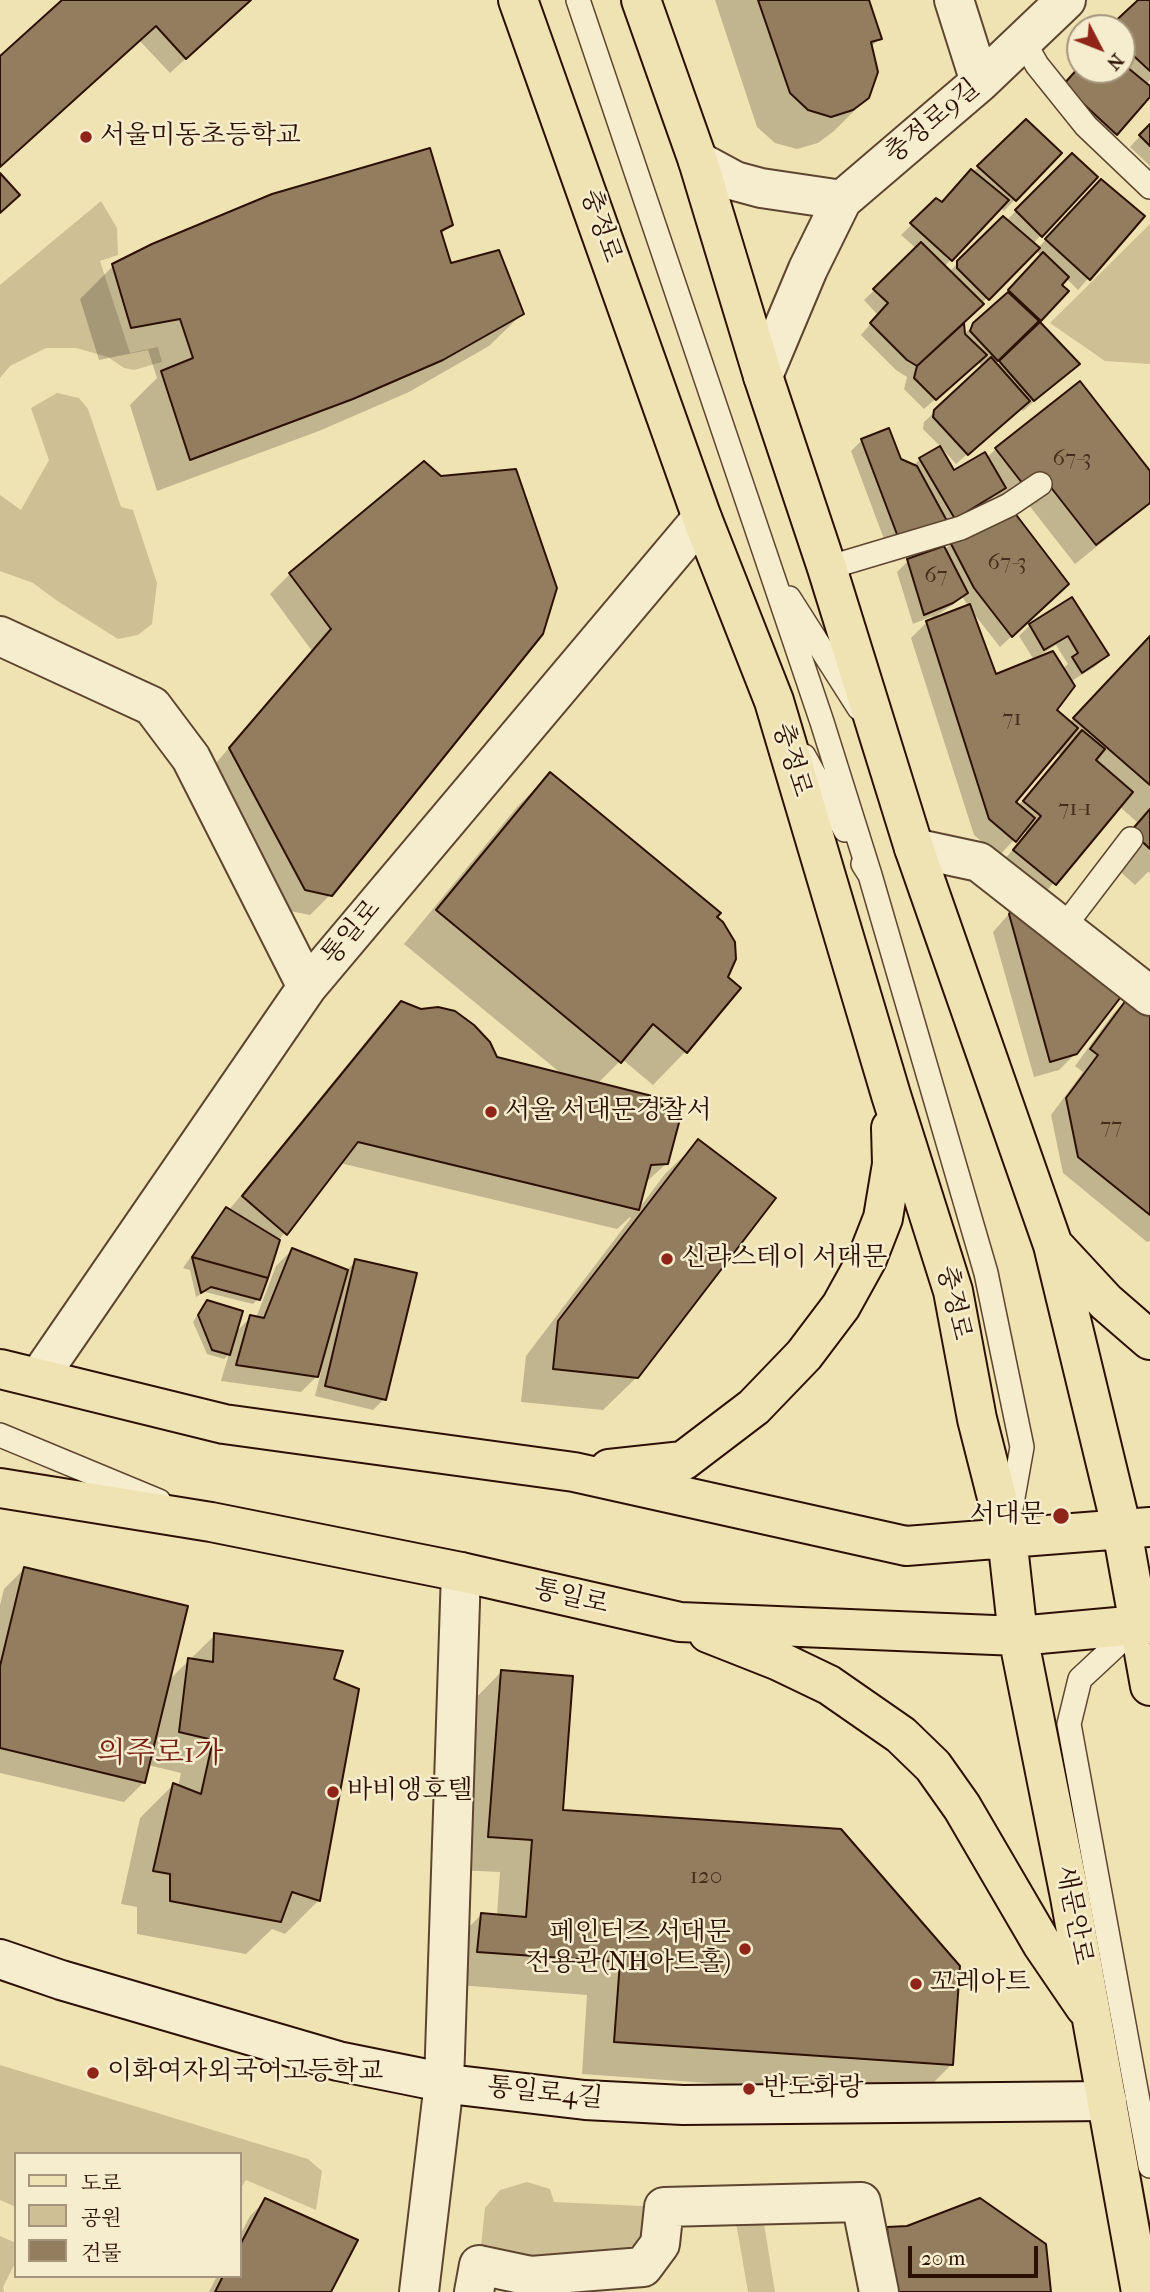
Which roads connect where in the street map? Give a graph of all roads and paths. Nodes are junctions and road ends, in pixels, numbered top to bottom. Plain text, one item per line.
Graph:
1 (519, 0) edge
2 (578, 0) edge
3 (641, 0) edge
4 (954, 0) edge
5 (1066, 0) edge
6 (1024, 42) junction
7 (980, 82) junction
8 (698, 162) junction
9 (1150, 187) edge
10 (842, 200) junction
11 (763, 376) junction
12 (1040, 484) dead end
13 (702, 518) junction
14 (770, 568) junction
15 (827, 568) junction
16 (0, 636) edge
17 (774, 701) junction
18 (879, 740) junction
19 (1131, 839) dead end
20 (914, 848) junction
21 (870, 875) junction
22 (1063, 928) junction
23 (307, 987) junction
24 (1150, 996) edge
25 (891, 1095) junction
26 (1053, 1245) junction
27 (1149, 1336) edge
28 (0, 1369) edge
29 (39, 1377) junction
30 (0, 1435) edge
31 (574, 1472) junction
32 (0, 1488) edge
33 (211, 1522) junction
34 (1141, 1531) edge
35 (1007, 1537) junction
36 (461, 1572) junction
37 (680, 1622) junction
38 (1144, 1624) edge
39 (1018, 1636) junction
40 (1150, 1686) edge
41 (0, 1959) edge
42 (1092, 2017) junction
43 (444, 2083) junction
44 (1107, 2101) junction
45 (1150, 2166) edge
46 (419, 2292) edge
47 (474, 2292) edge
48 (879, 2292) edge
49 (1141, 2292) edge

1 - 13 main road, 충정로
2 - 14 lane
3 - 8 main road
4 - 7 street
5 - 6 street, 충정로9길
6 - 7 street, 충정로9길
6 - 9 lane
7 - 10 street, 충정로9길
8 - 10 street
8 - 11 main road
10 - 11 street, 충정로9길
11 - 15 main road
12 - 15 lane
13 - 17 main road, 충정로
13 - 23 street, 통일로
14 - 18 lane
14 - 21 lane
15 - 18 main road
16 - 23 street
17 - 21 lane
17 - 25 main road, 충정로
18 - 20 main road
19 - 22 lane
20 - 22 street
20 - 26 main road
21 - 35 lane
22 - 24 street
23 - 29 street, 통일로
25 - 31 main road
25 - 35 main road, 충정로
26 - 27 main road
26 - 34 main road
28 - 29 main road
29 - 31 main road
30 - 33 lane
31 - 35 main road
32 - 33 main road, 통일로
33 - 36 main road, 통일로
34 - 35 main road
34 - 38 main road
35 - 39 main road, 새문안로
36 - 37 main road, 통일로
36 - 43 street
37 - 39 main road, 통일로
37 - 42 main road
38 - 39 main road, 통일로
38 - 40 main road
38 - 45 lane
39 - 42 main road, 새문안로
41 - 43 street, 통일로4길
42 - 44 main road, 새문안로
43 - 44 street, 통일로4길
43 - 46 street
44 - 49 main road, 새문안로
47 - 48 street

